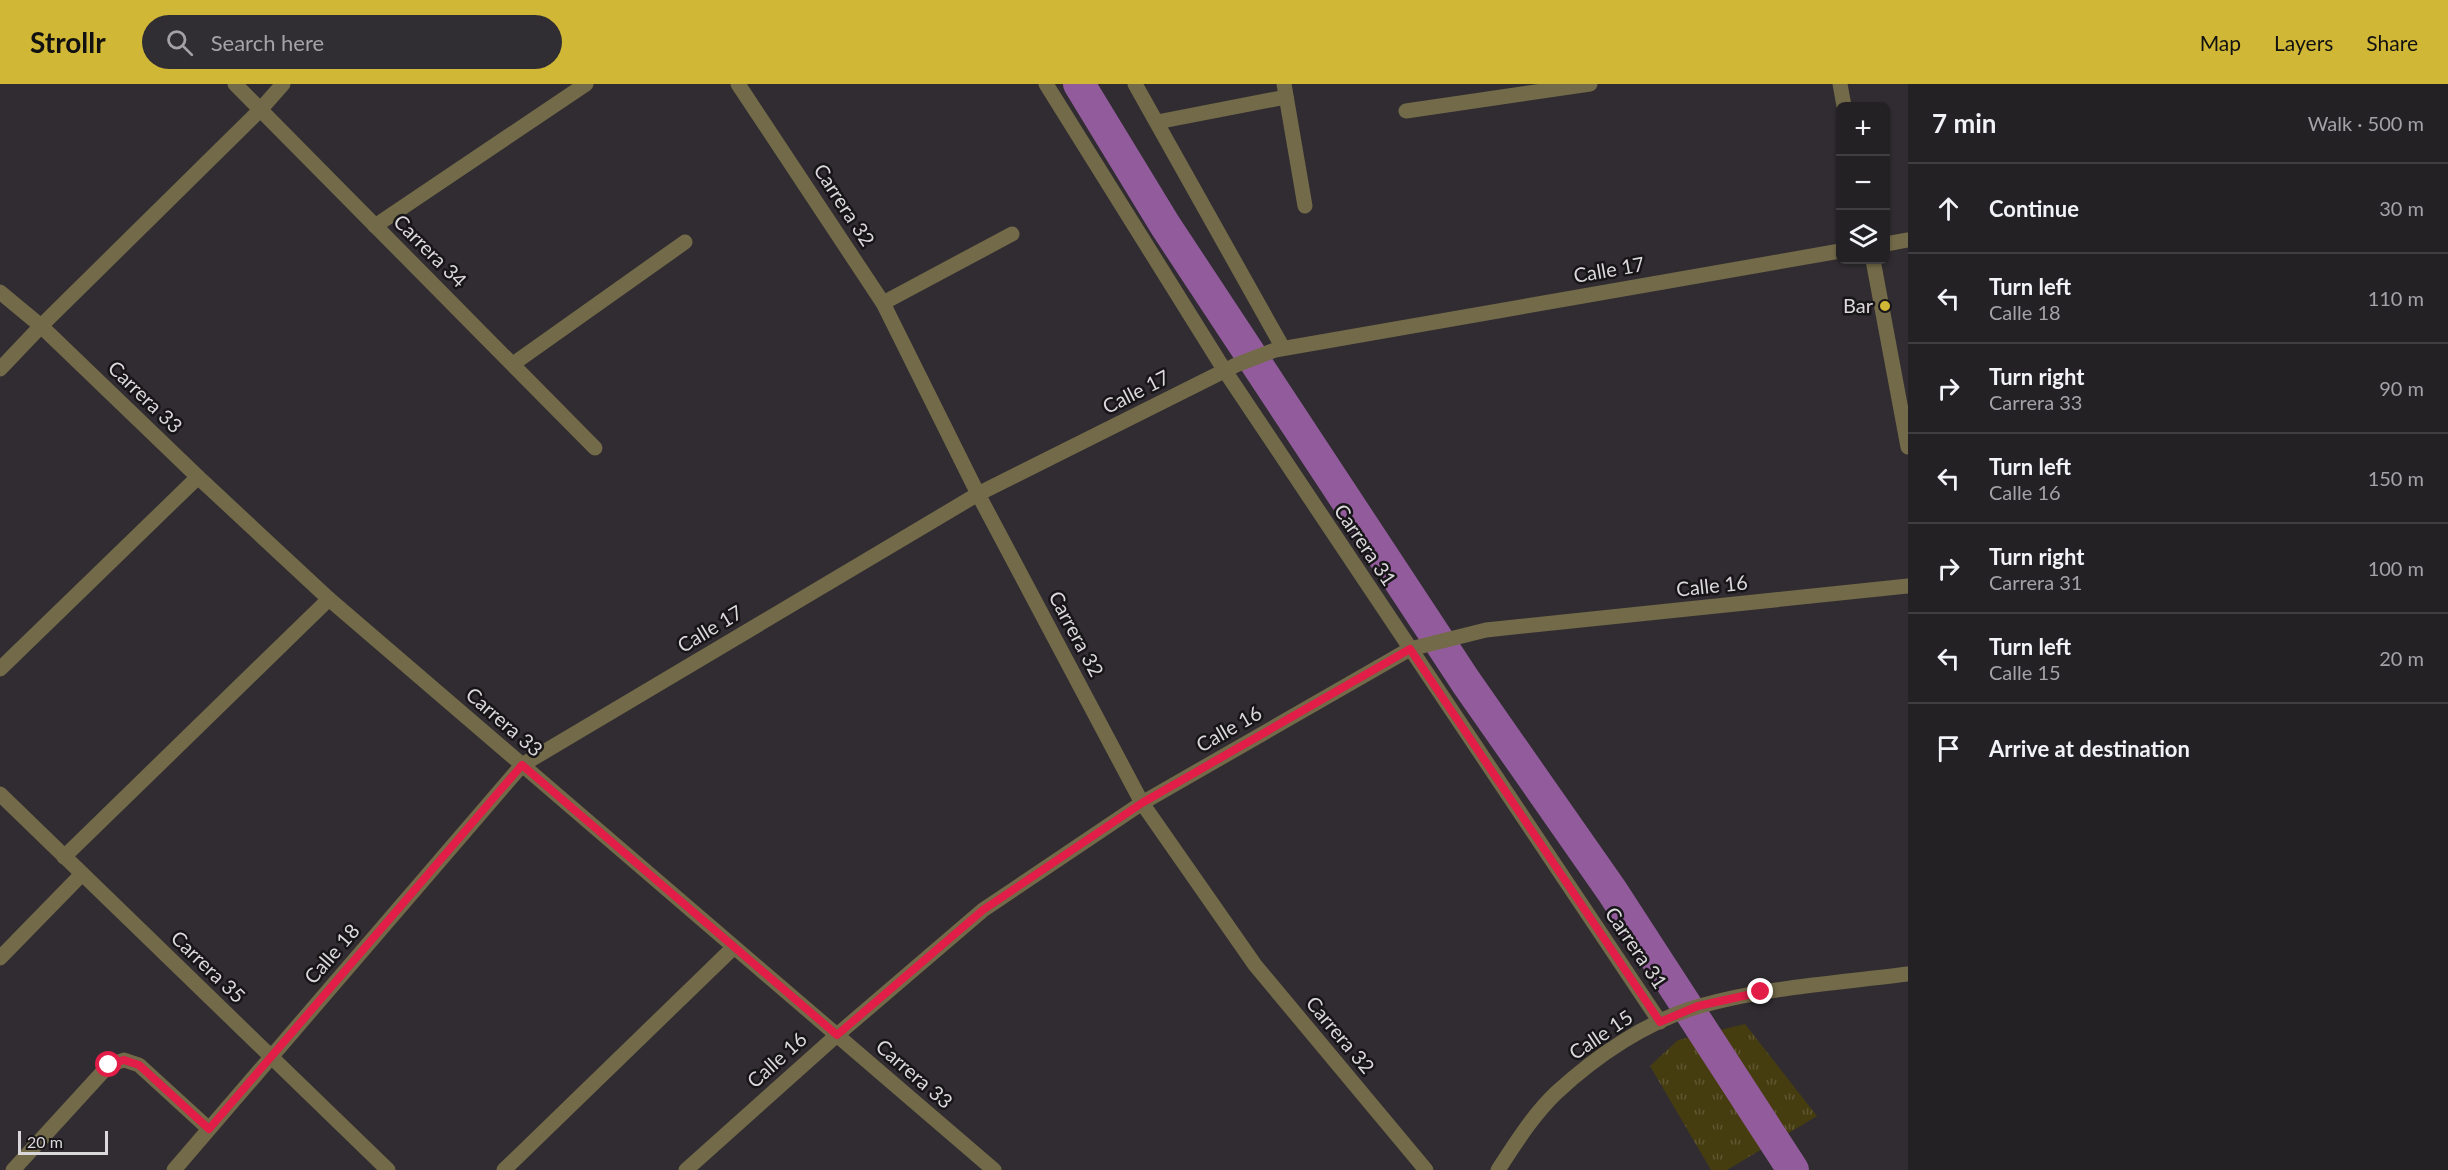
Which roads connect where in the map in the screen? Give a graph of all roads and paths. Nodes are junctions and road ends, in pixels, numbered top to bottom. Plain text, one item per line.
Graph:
1 (235, 84) edge
2 (283, 84) edge
3 (586, 84) edge
4 (738, 84) edge
5 (1046, 84) edge
6 (1135, 84) edge
7 (1590, 84) edge
8 (1840, 84) edge
9 (1285, 90) edge
10 (1843, 102) edge
11 (260, 110) junction
12 (1406, 111) dead end
13 (1157, 122) junction
14 (1305, 206) dead end
15 (375, 226) junction
16 (1012, 234) dead end
17 (1908, 240) edge
18 (686, 242) dead end
19 (1890, 243) edge
20 (1836, 252) edge
21 (1874, 264) edge
22 (0, 292) edge
23 (883, 303) junction
24 (40, 326) junction
25 (1279, 349) junction
26 (513, 364) junction
27 (1230, 368) junction
28 (0, 369) edge
29 (1908, 447) edge
30 (595, 448) dead end
31 (198, 477) junction
32 (978, 494) junction
33 (1908, 586) edge
34 (329, 599) junction
35 (1417, 647) junction
36 (0, 669) edge
37 (522, 765) junction
38 (0, 794) edge
39 (1142, 803) junction
40 (64, 857) junction
41 (82, 874) junction
42 (734, 946) junction
43 (0, 958) edge
44 (1908, 974) edge
45 (1666, 1019) junction
46 (837, 1035) junction
47 (271, 1057) junction
48 (209, 1129) junction
49 (13, 1170) edge
50 (174, 1170) edge
51 (388, 1170) edge
52 (504, 1170) edge
53 (686, 1170) edge
54 (994, 1170) edge
55 (1426, 1170) edge
56 (1498, 1170) edge

1 - 11 street, Carrera 34
2 - 11 street
3 - 15 street
4 - 23 street, Carrera 32
5 - 27 street, Carrera 31
6 - 13 street
7 - 12 street
8 - 10 street
9 - 13 street
9 - 14 street
11 - 15 street, Carrera 34
11 - 24 street
13 - 25 street
15 - 26 street, Carrera 34
16 - 23 street
17 - 19 street
18 - 26 street
20 - 25 street, Calle 17
21 - 29 street
22 - 24 street, Carrera 33
23 - 32 street, Carrera 32
24 - 28 street
24 - 31 street, Carrera 33
25 - 27 street, Calle 17
26 - 30 street, Carrera 34
27 - 32 street, Calle 17
27 - 35 street, Carrera 31
31 - 34 street, Carrera 33
31 - 36 street
32 - 37 street, Calle 17
32 - 39 street, Carrera 32
33 - 35 street, Calle 16
34 - 37 street, Carrera 33
34 - 40 street
35 - 39 street, Calle 16
35 - 45 street, Carrera 31
37 - 42 street, Carrera 33
37 - 47 street, Calle 18
38 - 40 street, Carrera 35
39 - 46 street, Calle 16
39 - 55 street, Carrera 32
40 - 41 street, Carrera 35
41 - 43 street
41 - 47 street, Carrera 35
42 - 46 street, Carrera 33
42 - 52 street
44 - 45 street, Calle 15
45 - 56 street, Calle 15
46 - 53 street, Calle 16
46 - 54 street, Carrera 33
47 - 48 street, Calle 18
47 - 51 street, Carrera 35
48 - 49 street
48 - 50 street, Calle 18

